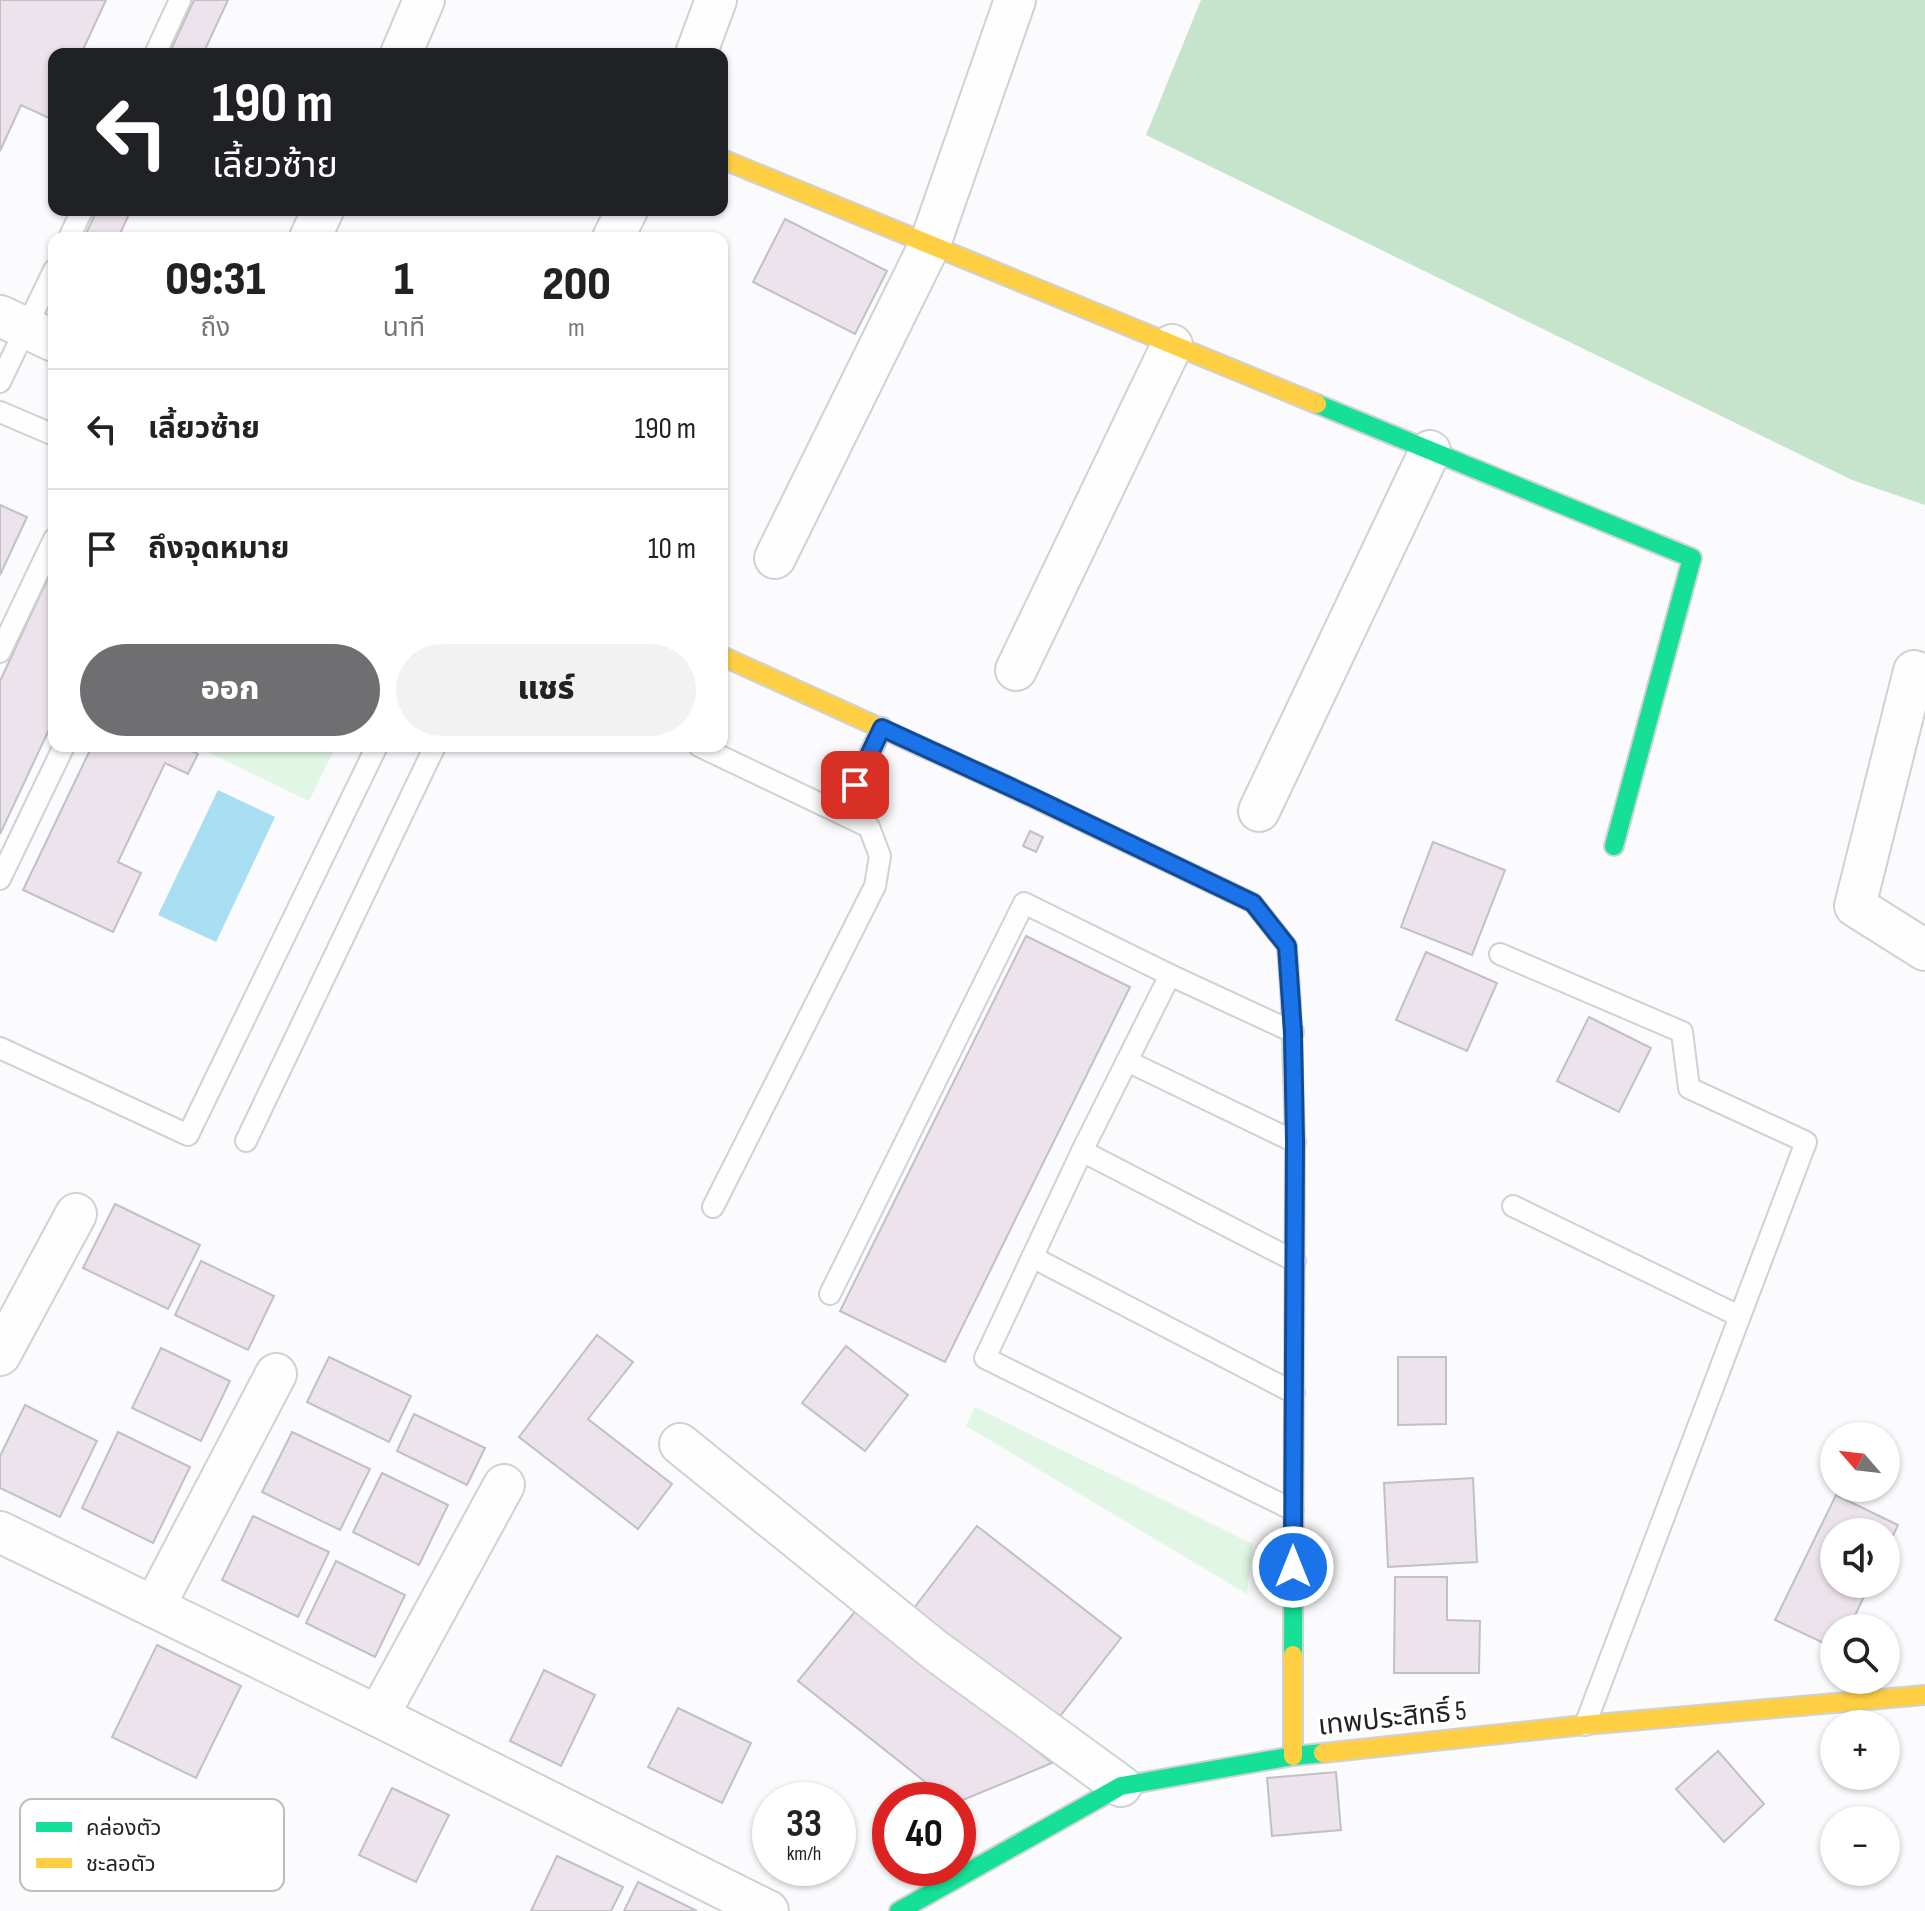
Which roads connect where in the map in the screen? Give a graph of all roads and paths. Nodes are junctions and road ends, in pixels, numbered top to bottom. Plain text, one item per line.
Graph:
1 (180, 0) edge
2 (424, 0) edge
3 (716, 0) edge
4 (1015, 0) edge
5 (158, 48) edge
6 (404, 48) edge
7 (698, 48) edge
8 (728, 161) edge
9 (930, 244) junction
10 (48, 283) edge
11 (27, 328) edge
12 (1172, 345) junction
13 (0, 382) edge
14 (0, 412) edge
15 (48, 432) edge
16 (1430, 451) junction
17 (48, 552) edge
18 (775, 558) dead end
19 (0, 652) edge
20 (728, 659) edge
21 (1016, 670) dead end
22 (1925, 675) edge
23 (882, 728) junction
24 (61, 752) edge
25 (374, 752) edge
26 (432, 752) edge
27 (712, 752) edge
28 (1259, 811) dead end
29 (842, 814) junction
30 (1614, 846) dead end
31 (0, 879) edge
32 (1925, 950) edge
33 (1500, 954) dead end
34 (1170, 975) junction
35 (1293, 1032) junction
36 (0, 1048) edge
37 (1127, 1061) junction
38 (246, 1141) dead end
39 (1295, 1142) junction
40 (1082, 1151) junction
41 (1513, 1206) dead end
42 (713, 1207) dead end
43 (76, 1214) dead end
44 (1032, 1257) junction
45 (1295, 1261) junction
46 (830, 1294) dead end
47 (1739, 1316) junction
48 (0, 1355) edge
49 (276, 1374) dead end
50 (1294, 1393) junction
51 (680, 1444) dead end
52 (504, 1485) dead end
53 (1293, 1510) junction
54 (0, 1532) edge
55 (154, 1607) junction
56 (1925, 1695) edge
57 (378, 1716) junction
58 (1585, 1725) junction
59 (1293, 1756) junction
60 (1121, 1786) junction
61 (768, 1911) edge
62 (899, 1911) edge

1 - 5 lane
2 - 6 street
3 - 7 street
4 - 9 street
8 - 9 street
9 - 12 street
9 - 18 street
10 - 11 lane
11 - 13 lane
12 - 16 street
12 - 21 street
14 - 15 lane
16 - 28 street
16 - 30 street
17 - 19 lane
20 - 23 street
22 - 32 street
23 - 29 lane
23 - 35 street
24 - 31 lane
25 - 36 lane
26 - 38 lane
27 - 29 lane
29 - 42 lane
33 - 47 lane
34 - 35 lane
34 - 37 lane
34 - 46 lane
35 - 39 street
37 - 39 lane
37 - 40 lane
39 - 45 street
40 - 44 lane
40 - 45 lane
41 - 47 lane
43 - 48 street
44 - 50 lane
44 - 53 lane
45 - 50 street
47 - 58 lane
49 - 55 street
50 - 53 street
51 - 60 street
52 - 57 street
53 - 59 street
54 - 55 street
55 - 57 street
56 - 58 street, เทพประสิทธิ์ 5
57 - 61 street
58 - 59 street, เทพประสิทธิ์ 5
59 - 60 street, เทพประสิทธิ์ 5
60 - 62 street, เทพประสิทธิ์ 5

